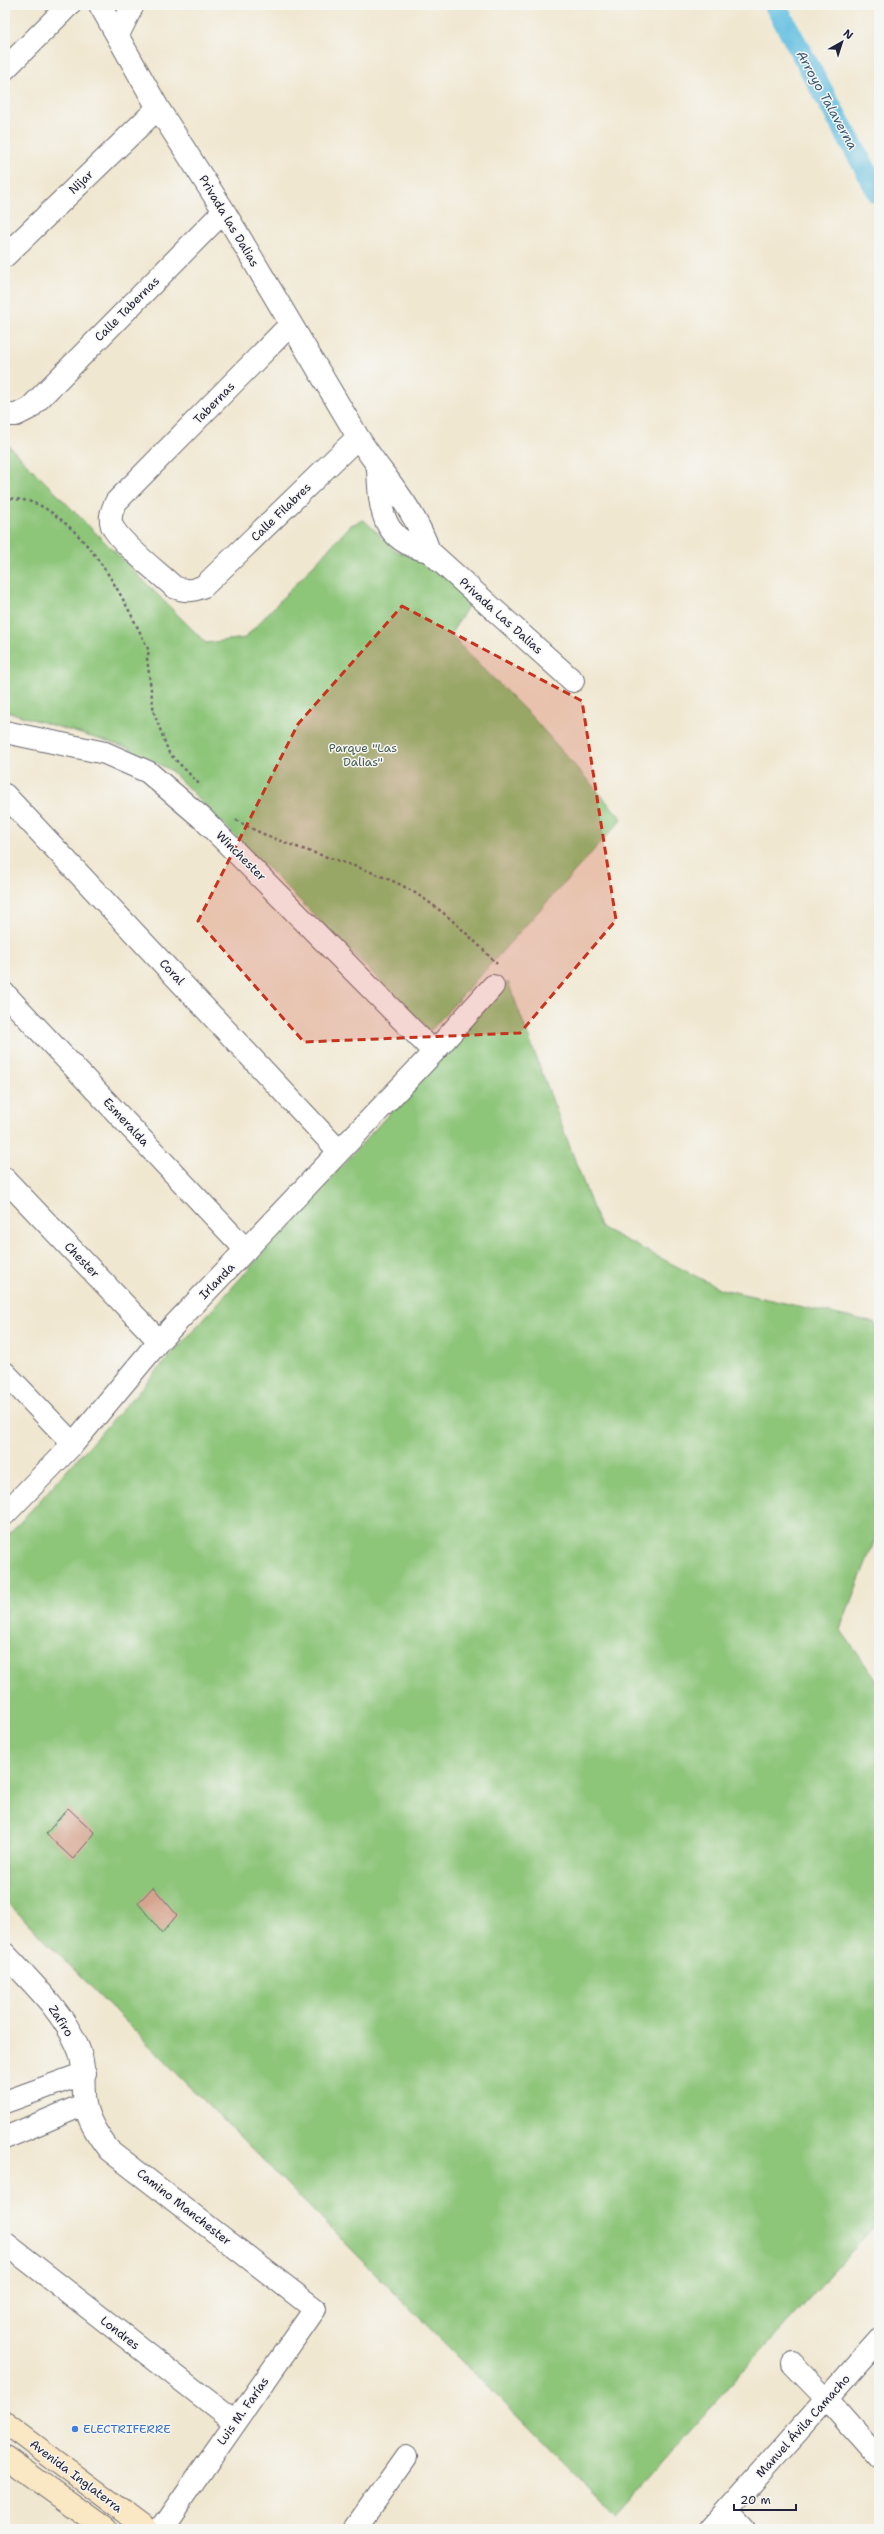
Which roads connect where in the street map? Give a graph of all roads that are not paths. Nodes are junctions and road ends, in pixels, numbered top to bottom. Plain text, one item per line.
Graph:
1 (69, 5) edge
2 (100, 5) edge
3 (134, 5) edge
4 (118, 35) junction
5 (5, 69) edge
6 (158, 108) junction
7 (224, 211) junction
8 (5, 256) edge
9 (290, 325) junction
10 (5, 415) edge
11 (358, 437) junction
12 (204, 586) joint
13 (573, 681) dead end
14 (5, 732) edge
15 (5, 795) edge
16 (493, 986) road end
17 (5, 994) edge
18 (434, 1052) junction
19 (338, 1150) junction
20 (5, 1179) edge
21 (246, 1250) junction
22 (159, 1341) junction
23 (5, 1373) edge
24 (73, 1444) junction
25 (5, 1514) edge
26 (5, 1954) edge
27 (85, 2073) junction
28 (5, 2102) edge
29 (85, 2104) junction
30 (5, 2138) edge
31 (5, 2243) edge
32 (300, 2297) joint
33 (879, 2340) edge
34 (793, 2364) dead end
35 (826, 2398) junction
36 (235, 2422) junction
37 (5, 2423) edge
38 (5, 2457) edge
39 (406, 2457) dead end
40 (879, 2458) edge
41 (727, 2511) junction
42 (105, 2529) edge
43 (147, 2529) edge
44 (161, 2529) edge
45 (355, 2529) edge
46 (711, 2529) edge
47 (744, 2529) edge

1 - 5 street
2 - 4 street, Privada las Dalias
3 - 4 street
4 - 6 street, Privada las Dalias
6 - 7 street, Privada las Dalias
6 - 8 street, Nijar
7 - 9 street, Privada las Dalias
7 - 10 street, Calle Tabernas
9 - 11 street, Privada las Dalias
9 - 12 street, Tabernas
11 - 12 street, Calle Filabres
11 - 13 street, Privada Las Dalias
14 - 18 street, Winchester
15 - 19 street, Coral
16 - 18 street, Irlanda
17 - 21 street, Esmeralda
18 - 19 street, Irlanda
19 - 21 street, Irlanda
20 - 22 street, Chester
21 - 22 street, Irlanda
22 - 24 street, Irlanda
23 - 24 street
24 - 25 street, Irlanda
26 - 27 street, Zafiro
27 - 28 street
27 - 29 street, Zafiro
29 - 30 street
29 - 32 street, Camino Manchester
31 - 36 street, Londres
32 - 36 street, Luis M. Farías
33 - 35 street, Manuel Ávila Camacho
34 - 35 street
35 - 40 street
35 - 41 street, Manuel Ávila Camacho
36 - 44 street, Luis M. Farías
37 - 43 street, Avenida Inglaterra
38 - 42 street, Avenida Inglaterra
39 - 45 street
41 - 46 street, Manuel Ávila Camacho
41 - 47 street

